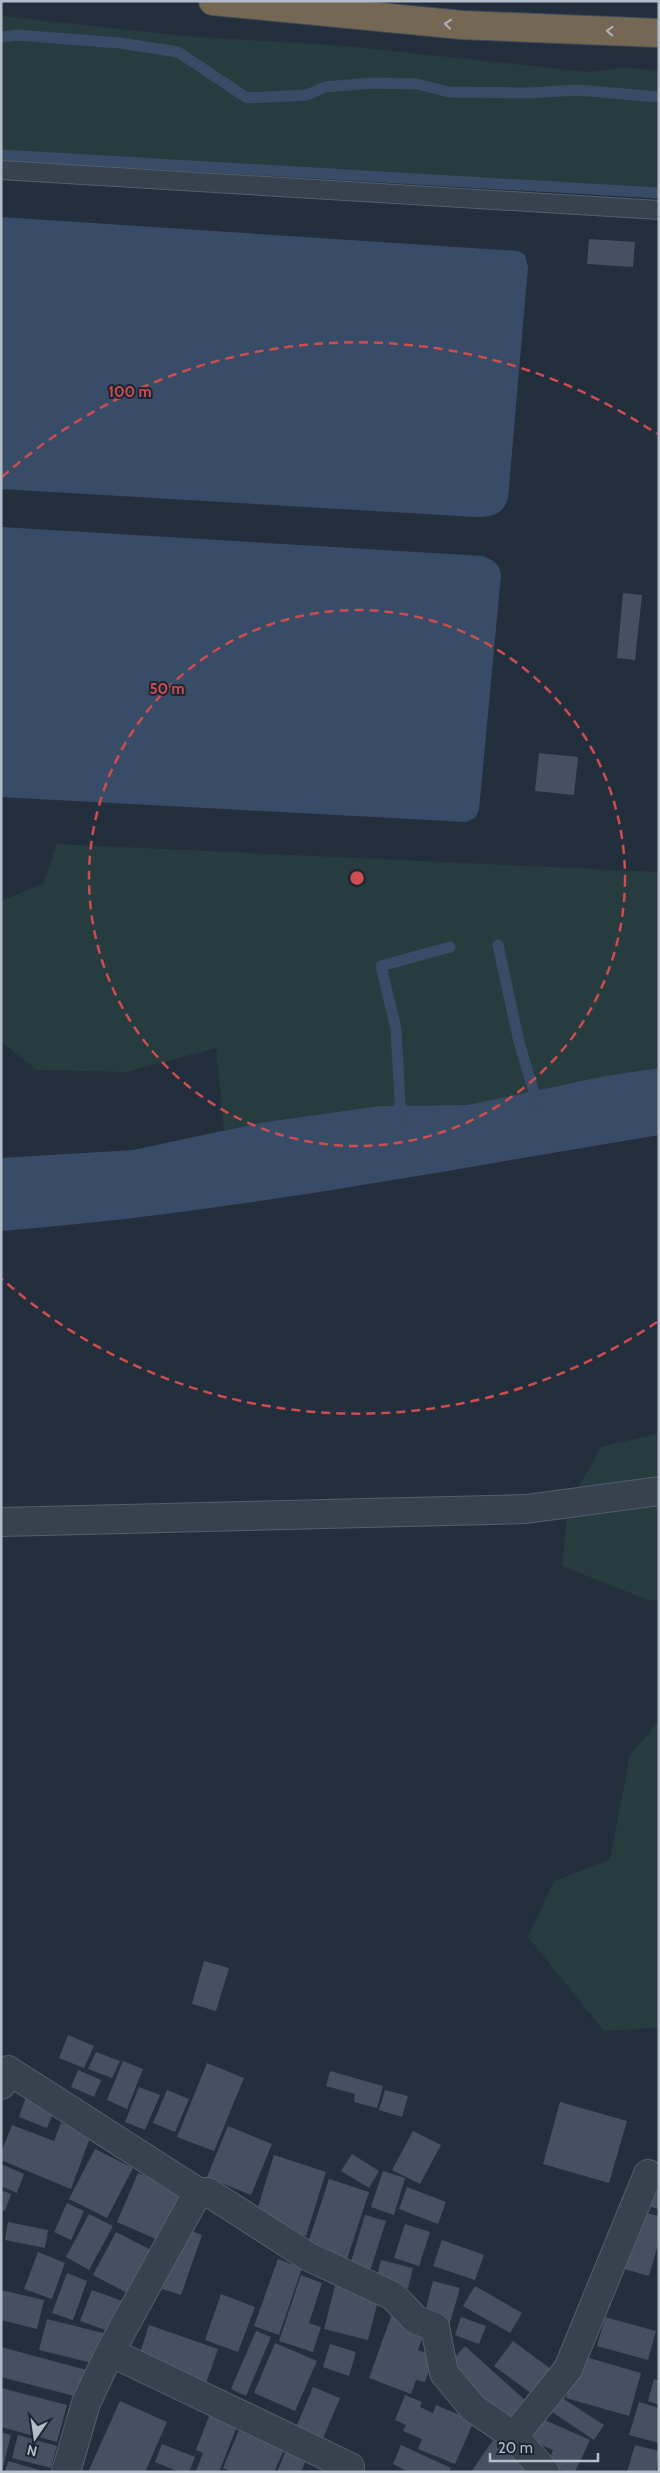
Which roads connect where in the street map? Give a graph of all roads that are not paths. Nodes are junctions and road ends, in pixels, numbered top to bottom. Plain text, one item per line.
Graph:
1 (213, 1) edge
2 (659, 33) edge
3 (1, 170) edge
4 (659, 210) edge
5 (659, 1491) edge
6 (1, 1522) edge
7 (1, 2085) edge
8 (648, 2174) dead end
9 (198, 2192) junction
10 (110, 2352) junction
11 (514, 2436) junction
12 (350, 2467) dead end
13 (66, 2472) edge
14 (545, 2472) edge

2 -> 1 highway
3 - 4 lane
5 - 6 street
7 - 9 street
8 - 11 street
9 - 10 street
9 - 11 street
10 - 12 street
10 - 13 street
11 - 14 street

